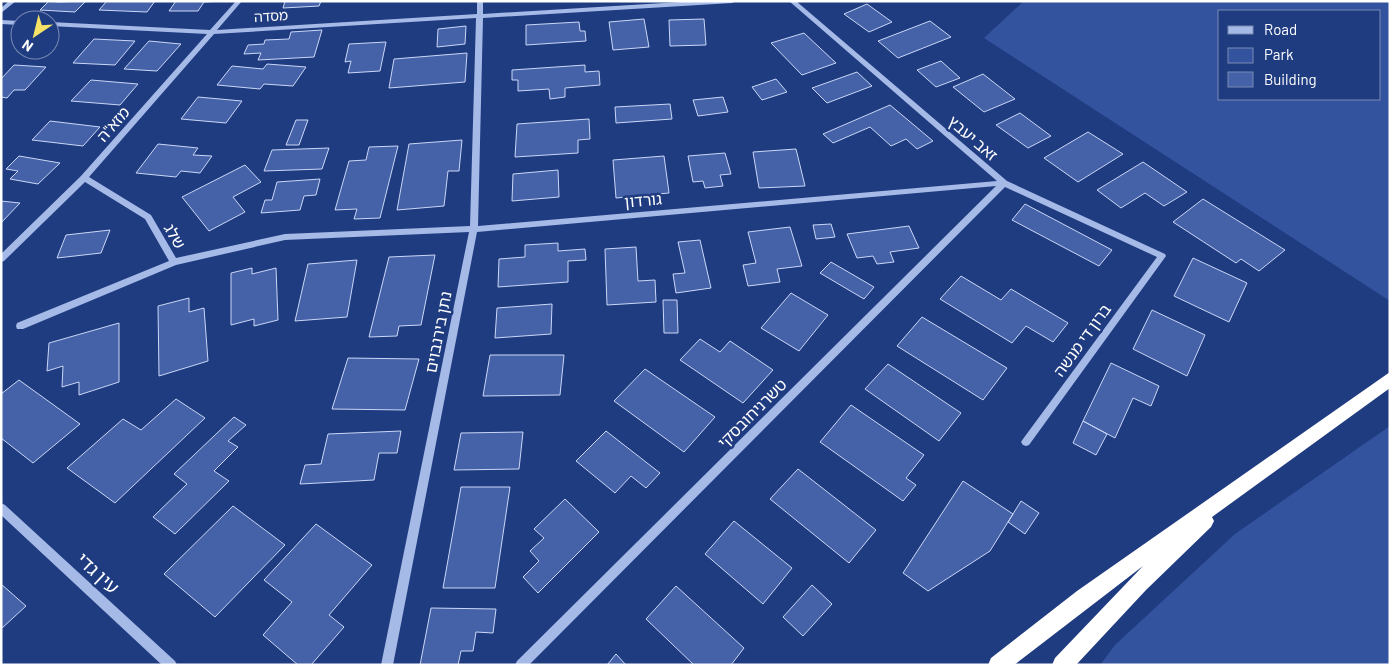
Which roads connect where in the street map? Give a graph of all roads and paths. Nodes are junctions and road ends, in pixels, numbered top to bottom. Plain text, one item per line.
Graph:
1 (13, 1) edge
2 (239, 1) edge
3 (480, 1) edge
4 (732, 1) edge
5 (792, 1) edge
6 (1, 11) edge
7 (481, 16) junction
8 (60, 24) edge
9 (212, 32) junction
10 (84, 178) junction
11 (1004, 183) junction
12 (474, 229) junction
13 (284, 237) joint
14 (1162, 256) joint
15 (1, 259) edge
16 (174, 262) junction
17 (20, 326) dead end
18 (1390, 379) edge
19 (1026, 442) dead end
20 (1248, 481) junction
21 (1, 508) edge
22 (171, 665) edge
23 (387, 665) edge
24 (521, 665) edge
25 (998, 665) edge
26 (1062, 665) edge

1 - 6 street
2 - 9 street, מזא"ה
3 - 7 street, נתן בירנבוים
4 - 7 street, מסדה
5 - 11 street, זאב יעבץ
7 - 9 street, מסדה
7 - 12 street, נתן בירנבוים
8 - 9 street, מסדה
9 - 10 street, מזא"ה
10 - 15 street, מזא"ה
10 - 16 street, שלג
11 - 12 street, גורדון
11 - 14 street, זאב יעבץ
11 - 24 street, טשרניחובסקי
12 - 13 street, גורדון
12 - 23 street, נתן בירנבוים
13 - 16 street, שלג
14 - 19 street, ברון די מנשה
16 - 17 street
18 - 20 highway
20 - 25 highway
20 - 26 highway
21 - 22 street, עין גדי

